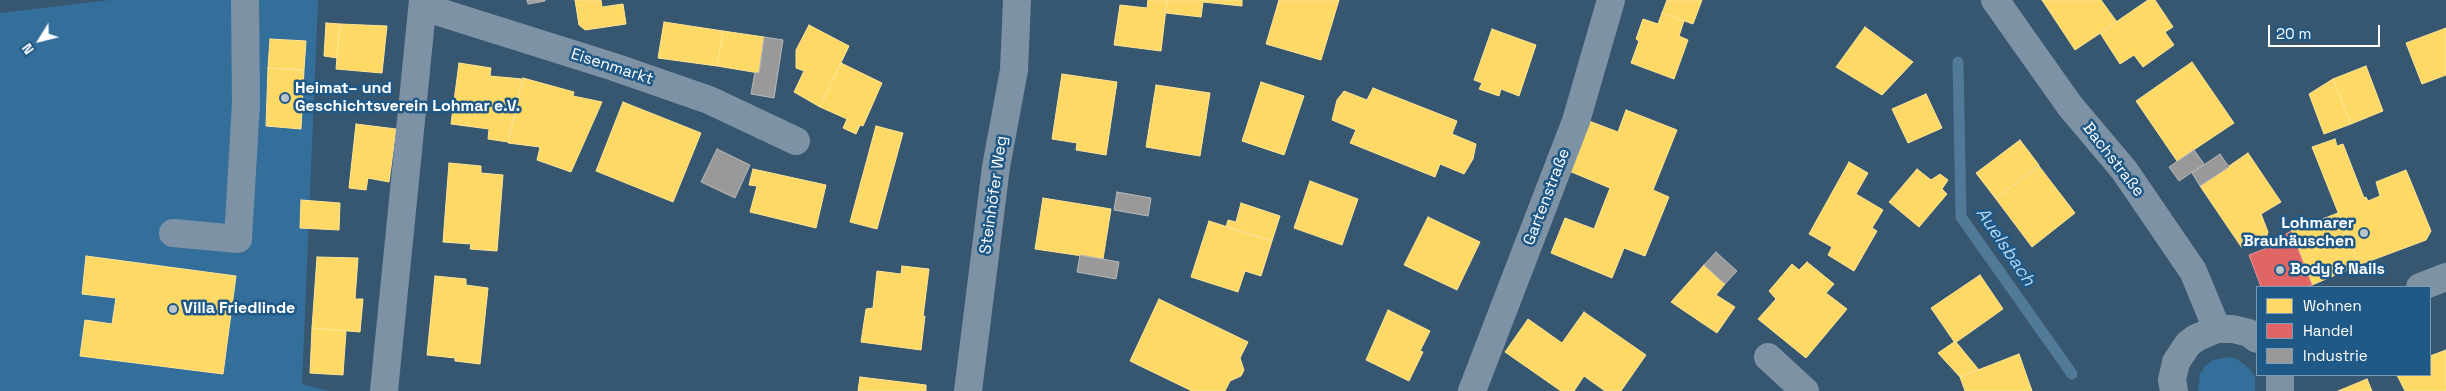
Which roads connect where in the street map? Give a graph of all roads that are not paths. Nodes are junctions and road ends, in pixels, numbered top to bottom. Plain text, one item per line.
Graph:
1 (245, 0) edge
2 (1017, 0) edge
3 (1611, 0) edge
4 (1995, 0) edge
5 (423, 3) edge
6 (796, 142) dead end
7 (174, 233) dead end
8 (2217, 329) junction
9 (2256, 338) edge
10 (1768, 356) dead end
11 (2280, 376) edge
12 (384, 391) edge
13 (968, 391) edge
14 (1472, 391) edge
15 (1805, 391) edge
16 (2174, 391) edge
17 (2280, 391) edge

1 - 7 street
2 - 13 street, Steinhöfer Weg
3 - 14 street, Gartenstraße
4 - 8 street, Bachstraße
5 - 6 street, Eisenmarkt
5 - 12 street, Eisenmarkt
8 - 9 main road
8 - 16 main road
10 - 15 street
11 - 17 main road

